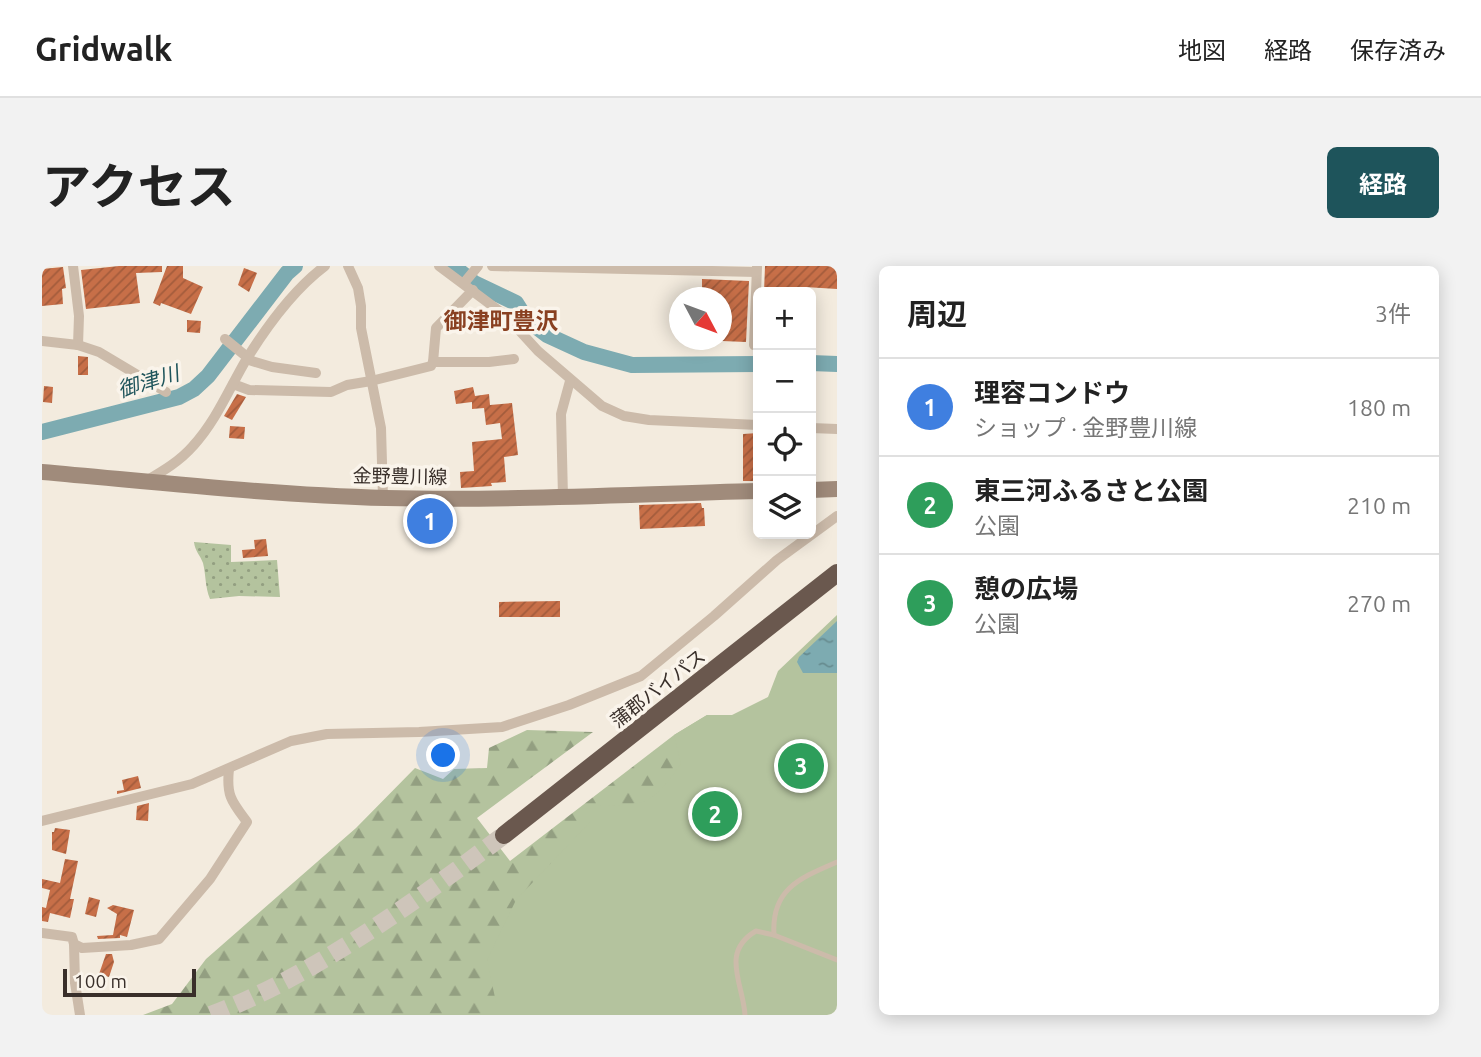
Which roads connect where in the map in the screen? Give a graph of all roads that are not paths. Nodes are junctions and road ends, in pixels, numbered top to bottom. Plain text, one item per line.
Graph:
1 (73, 266) edge
2 (325, 266) edge
3 (348, 266) edge
4 (439, 266) edge
5 (478, 266) edge
6 (492, 266) edge
7 (756, 269) edge
8 (468, 284) junction
9 (756, 287) edge
10 (225, 339) dead end
11 (42, 341) edge
12 (78, 345) junction
13 (248, 358) junction
14 (514, 359) dead end
15 (433, 362) junction
16 (316, 373) dead end
17 (570, 381) junction
18 (371, 382) junction
19 (233, 384) junction
20 (166, 392) dead end
21 (753, 425) edge
22 (816, 428) edge
23 (837, 429) edge
24 (42, 472) edge
25 (146, 481) junction
26 (816, 489) edge
27 (837, 489) edge
28 (753, 491) edge
29 (563, 497) junction
30 (383, 498) junction
31 (837, 516) edge
32 (837, 573) edge
33 (837, 579) edge
34 (229, 769) junction
35 (42, 821) edge
36 (837, 862) edge
37 (42, 933) edge
38 (774, 935) junction
39 (74, 944) junction
40 (837, 960) edge
41 (80, 1015) edge
42 (745, 1015) edge

1 - 12 street
2 - 13 street
3 - 18 street
4 - 8 street
5 - 8 street
6 - 7 street
7 - 9 street
8 - 15 street
8 - 17 street
10 - 13 street
11 - 12 street
12 - 20 street
13 - 16 street
13 - 19 street
14 - 15 street
15 - 18 street
17 - 21 street
17 - 29 street
18 - 19 street
18 - 30 street
19 - 25 street
22 - 23 street
24 - 25 main road, 金野豊川線
25 - 30 main road, 金野豊川線
26 - 27 main road
28 - 29 main road, 金野豊川線
29 - 30 main road, 金野豊川線
31 - 34 street
32 - 33 highway, 蒲郡バイパス
34 - 35 street
34 - 39 street
36 - 38 lane
37 - 39 street
38 - 40 lane
38 - 42 lane
39 - 41 street

